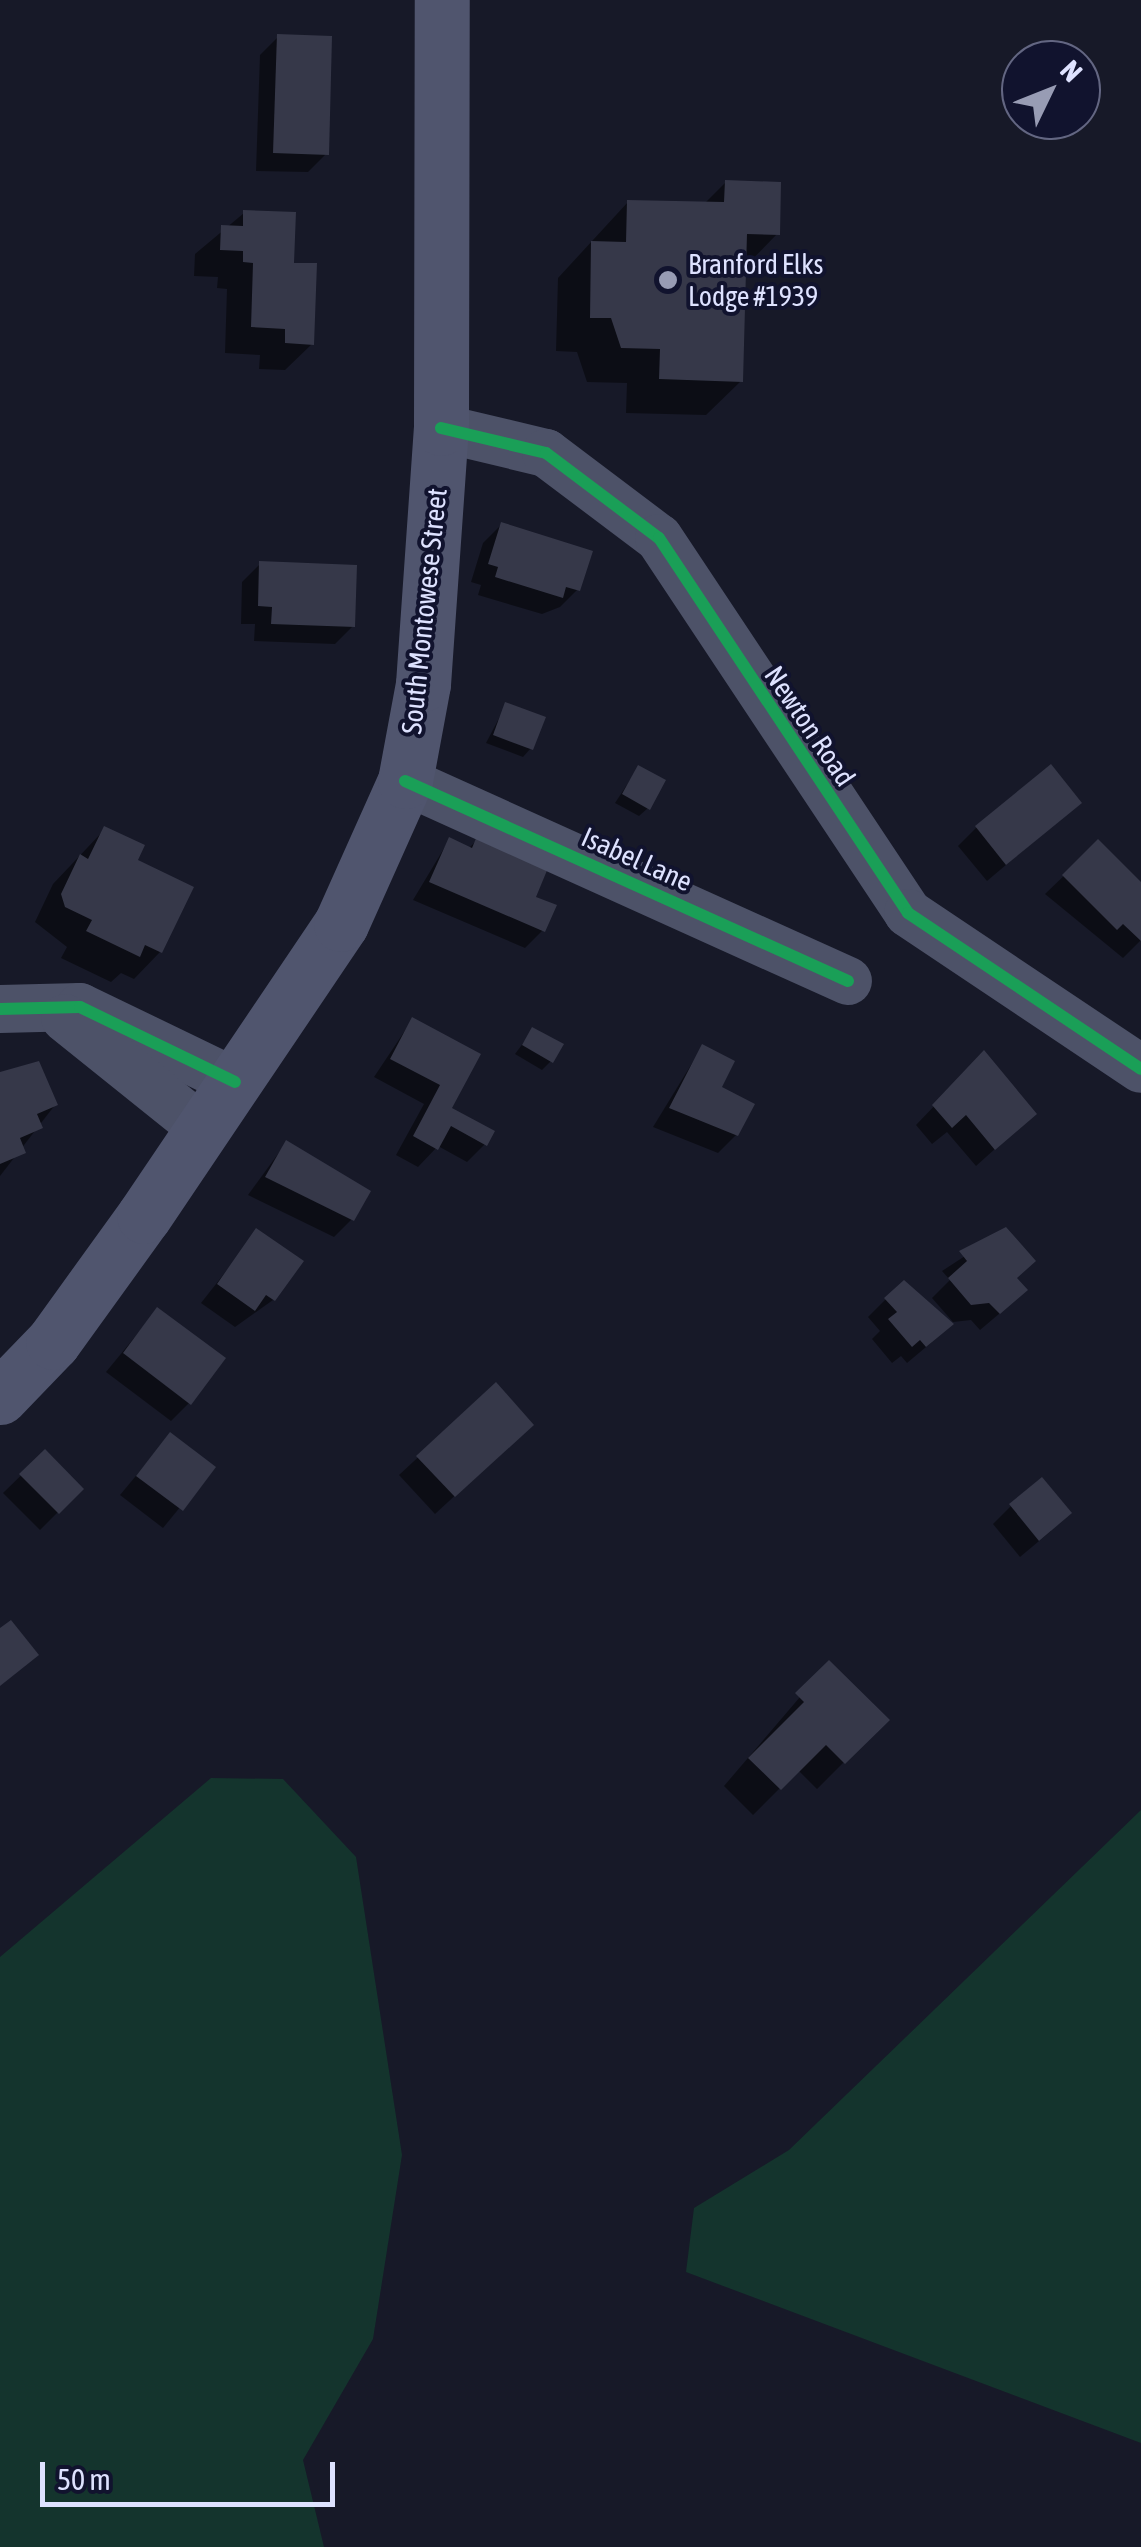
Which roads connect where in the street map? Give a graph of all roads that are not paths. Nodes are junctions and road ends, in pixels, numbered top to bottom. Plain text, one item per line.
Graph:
1 (442, 0) edge
2 (441, 428) junction
3 (405, 781) junction
4 (848, 981) dead end
5 (0, 1009) edge
6 (55, 1009) junction
7 (1141, 1069) edge
8 (235, 1082) junction
9 (203, 1129) junction
10 (0, 1397) edge

1 - 2 main road, South Montowese Street
2 - 3 main road, South Montowese Street
2 - 7 street, Newton Road
3 - 4 street, Isabel Lane
3 - 8 main road, South Montowese Street
5 - 6 street
6 - 8 street
6 - 9 street
8 - 9 main road, South Montowese Street
9 - 10 main road, South Montowese Street

